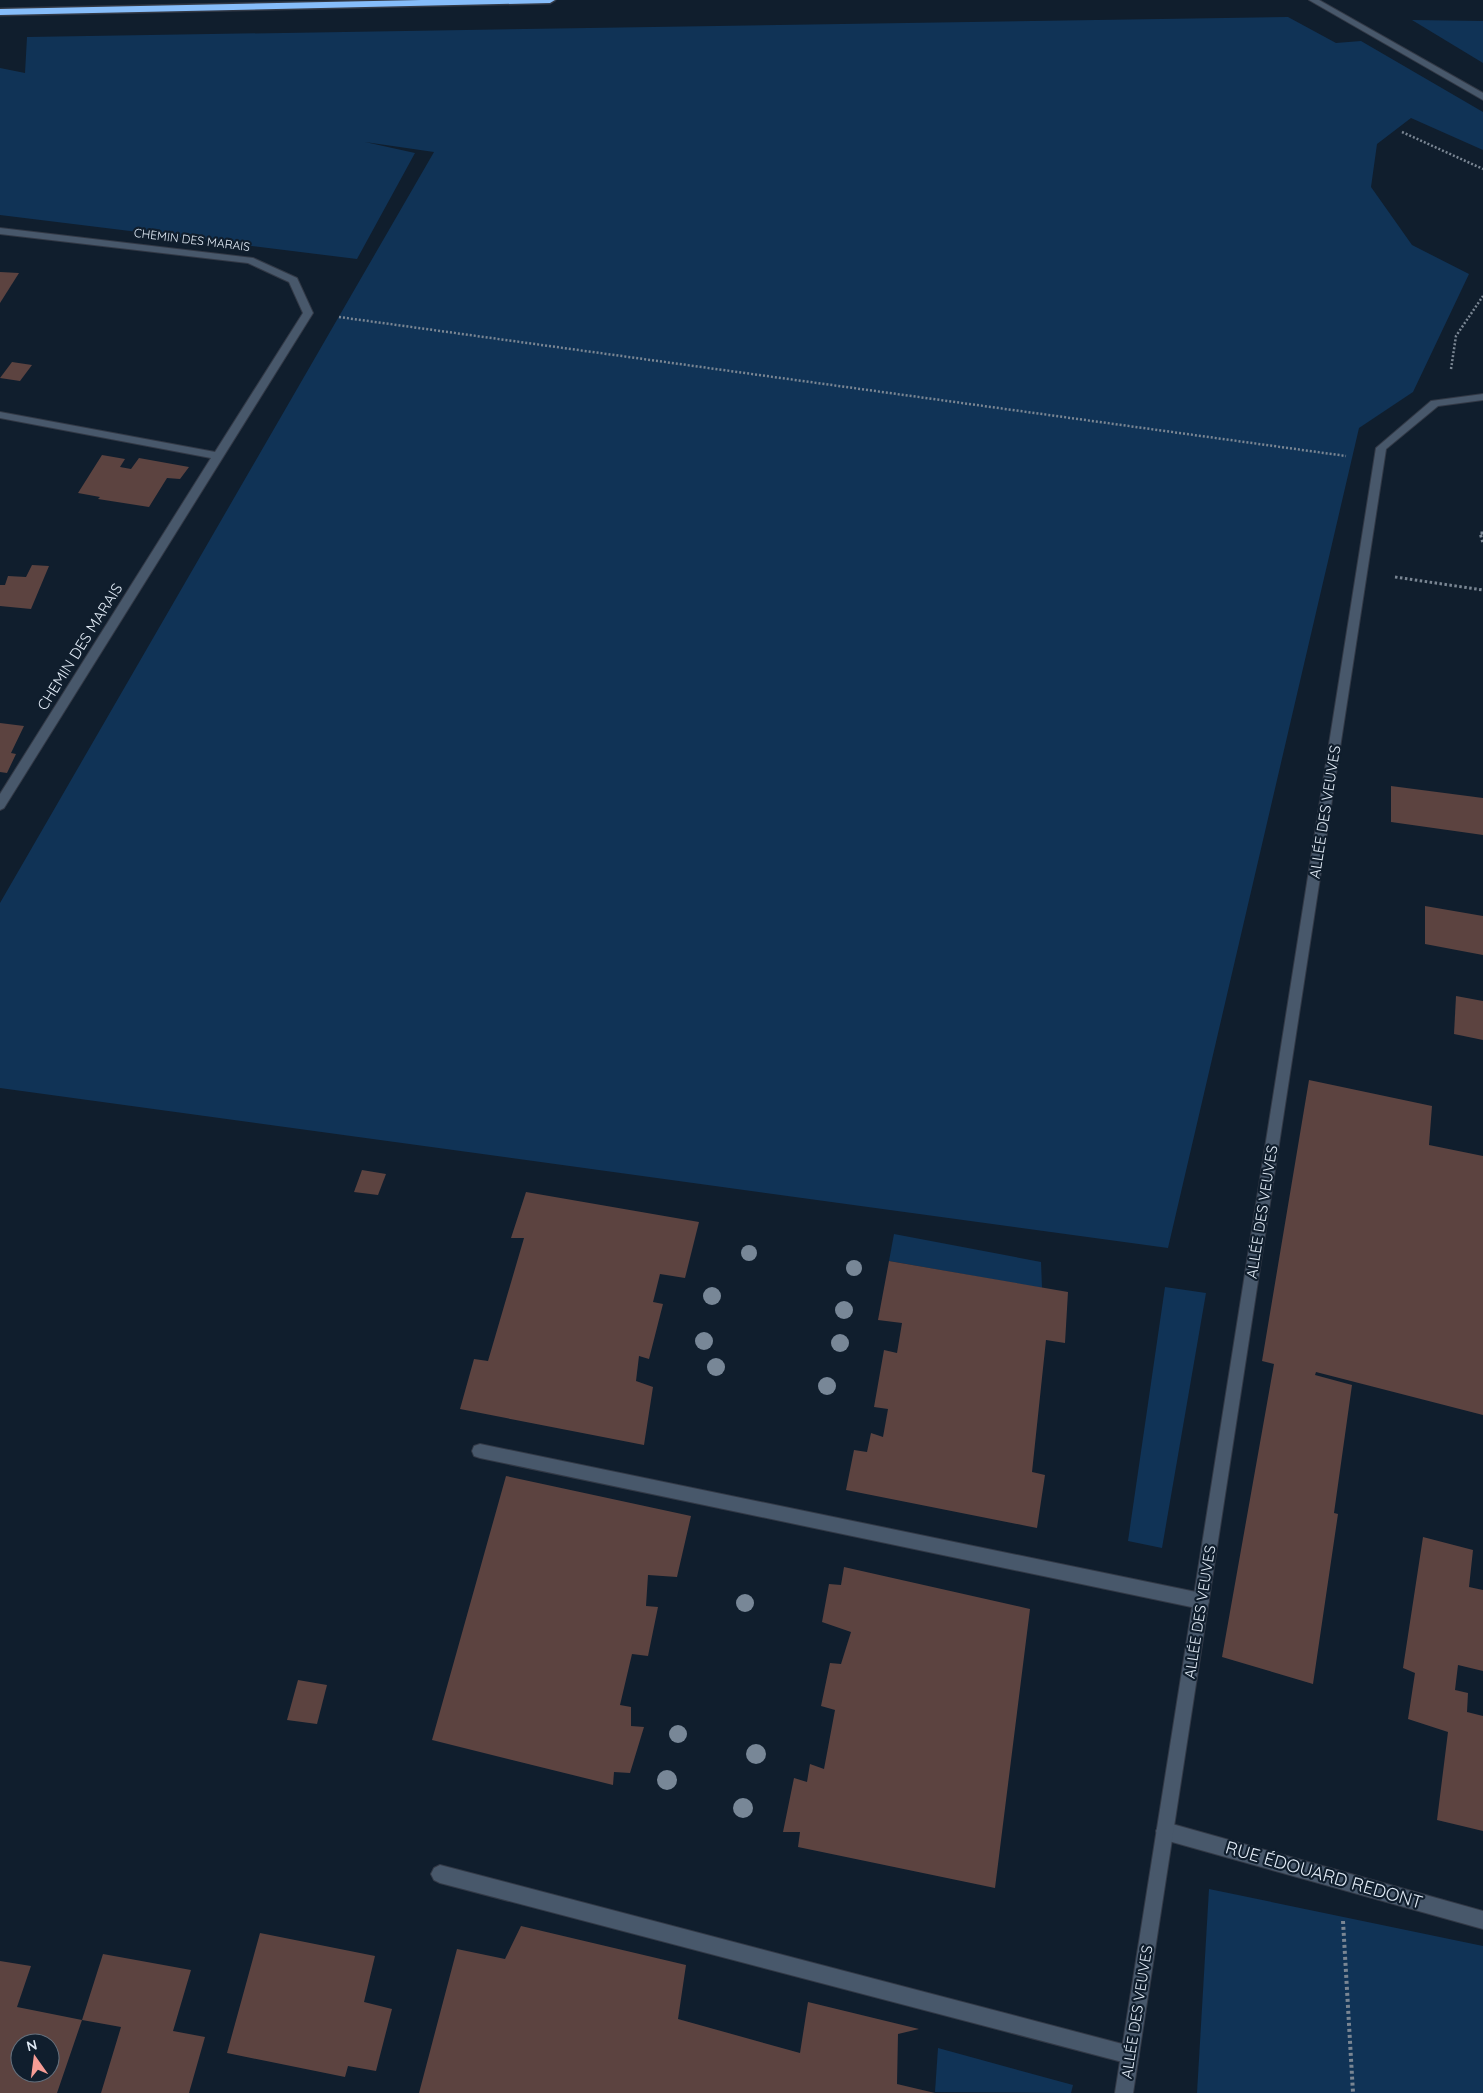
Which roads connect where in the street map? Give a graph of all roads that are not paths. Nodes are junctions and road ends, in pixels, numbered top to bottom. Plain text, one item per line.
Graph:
1 (550, 0) edge
2 (1313, 0) edge
3 (0, 12) edge
4 (1483, 97) edge
5 (0, 231) edge
6 (308, 313) joint
7 (1483, 397) edge
8 (0, 415) edge
9 (218, 456) junction
10 (0, 805) edge
11 (480, 1451) dead end
12 (1201, 1601) junction
13 (1166, 1830) junction
14 (440, 1874) dead end
15 (1483, 1920) edge
16 (1130, 2055) junction
17 (1124, 2093) edge

1 - 3 highway
2 - 4 street
5 - 6 street, CHEMIN DES MARAIS
6 - 9 street, CHEMIN DES MARAIS
7 - 12 street, ALLÉE DES VEUVES
8 - 9 street
9 - 10 street, CHEMIN DES MARAIS
11 - 12 street
12 - 13 street, ALLÉE DES VEUVES
13 - 15 street, RUE ÉDOUARD REDONT
13 - 16 street, ALLÉE DES VEUVES
14 - 16 street
16 - 17 street, ALLÉE DES VEUVES

